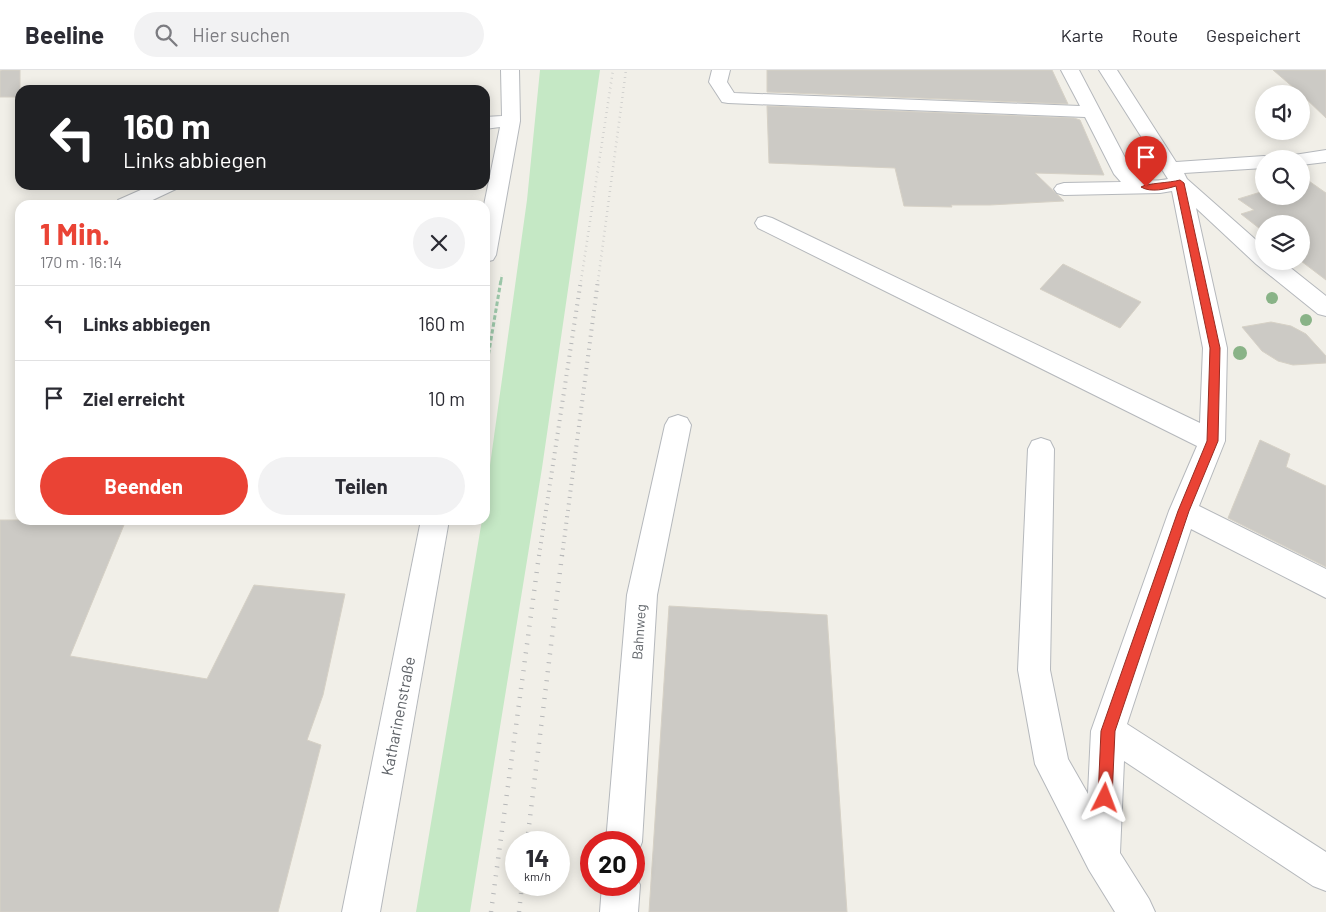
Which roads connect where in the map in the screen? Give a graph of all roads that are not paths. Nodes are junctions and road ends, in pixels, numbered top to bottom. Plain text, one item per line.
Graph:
1 (510, 70) edge
2 (721, 70) edge
3 (1070, 70) edge
4 (1108, 70) edge
5 (1091, 112) junction
6 (510, 121) junction
7 (490, 123) edge
8 (1255, 163) edge
9 (494, 165) edge
10 (1175, 176) junction
11 (1146, 187) junction
12 (1064, 189) dead end
13 (157, 190) edge
14 (136, 200) edge
15 (490, 205) edge
16 (765, 223) dead end
17 (1255, 251) edge
18 (1278, 270) edge
19 (1326, 308) edge
20 (678, 425) dead end
21 (1212, 441) junction
22 (1041, 449) dead end
23 (1184, 511) junction
24 (434, 525) edge
25 (1326, 584) edge
26 (1108, 731) junction
27 (625, 831) edge
28 (1102, 857) junction
29 (1326, 873) edge
30 (620, 896) edge
31 (361, 912) edge
32 (619, 912) edge
33 (1136, 912) edge

1 - 6 street
2 - 5 street
3 - 5 street
4 - 10 street
5 - 11 street
6 - 7 street
6 - 9 street
8 - 10 street
9 - 15 street
10 - 11 street
10 - 17 street
10 - 21 street
11 - 12 street
13 - 14 street
16 - 21 street
18 - 19 street
20 - 27 street, Bahnweg
21 - 23 street
22 - 28 street
23 - 25 street
23 - 26 street
24 - 31 street, Katharinenstraße
26 - 28 street
26 - 29 street
28 - 33 street
30 - 32 street

